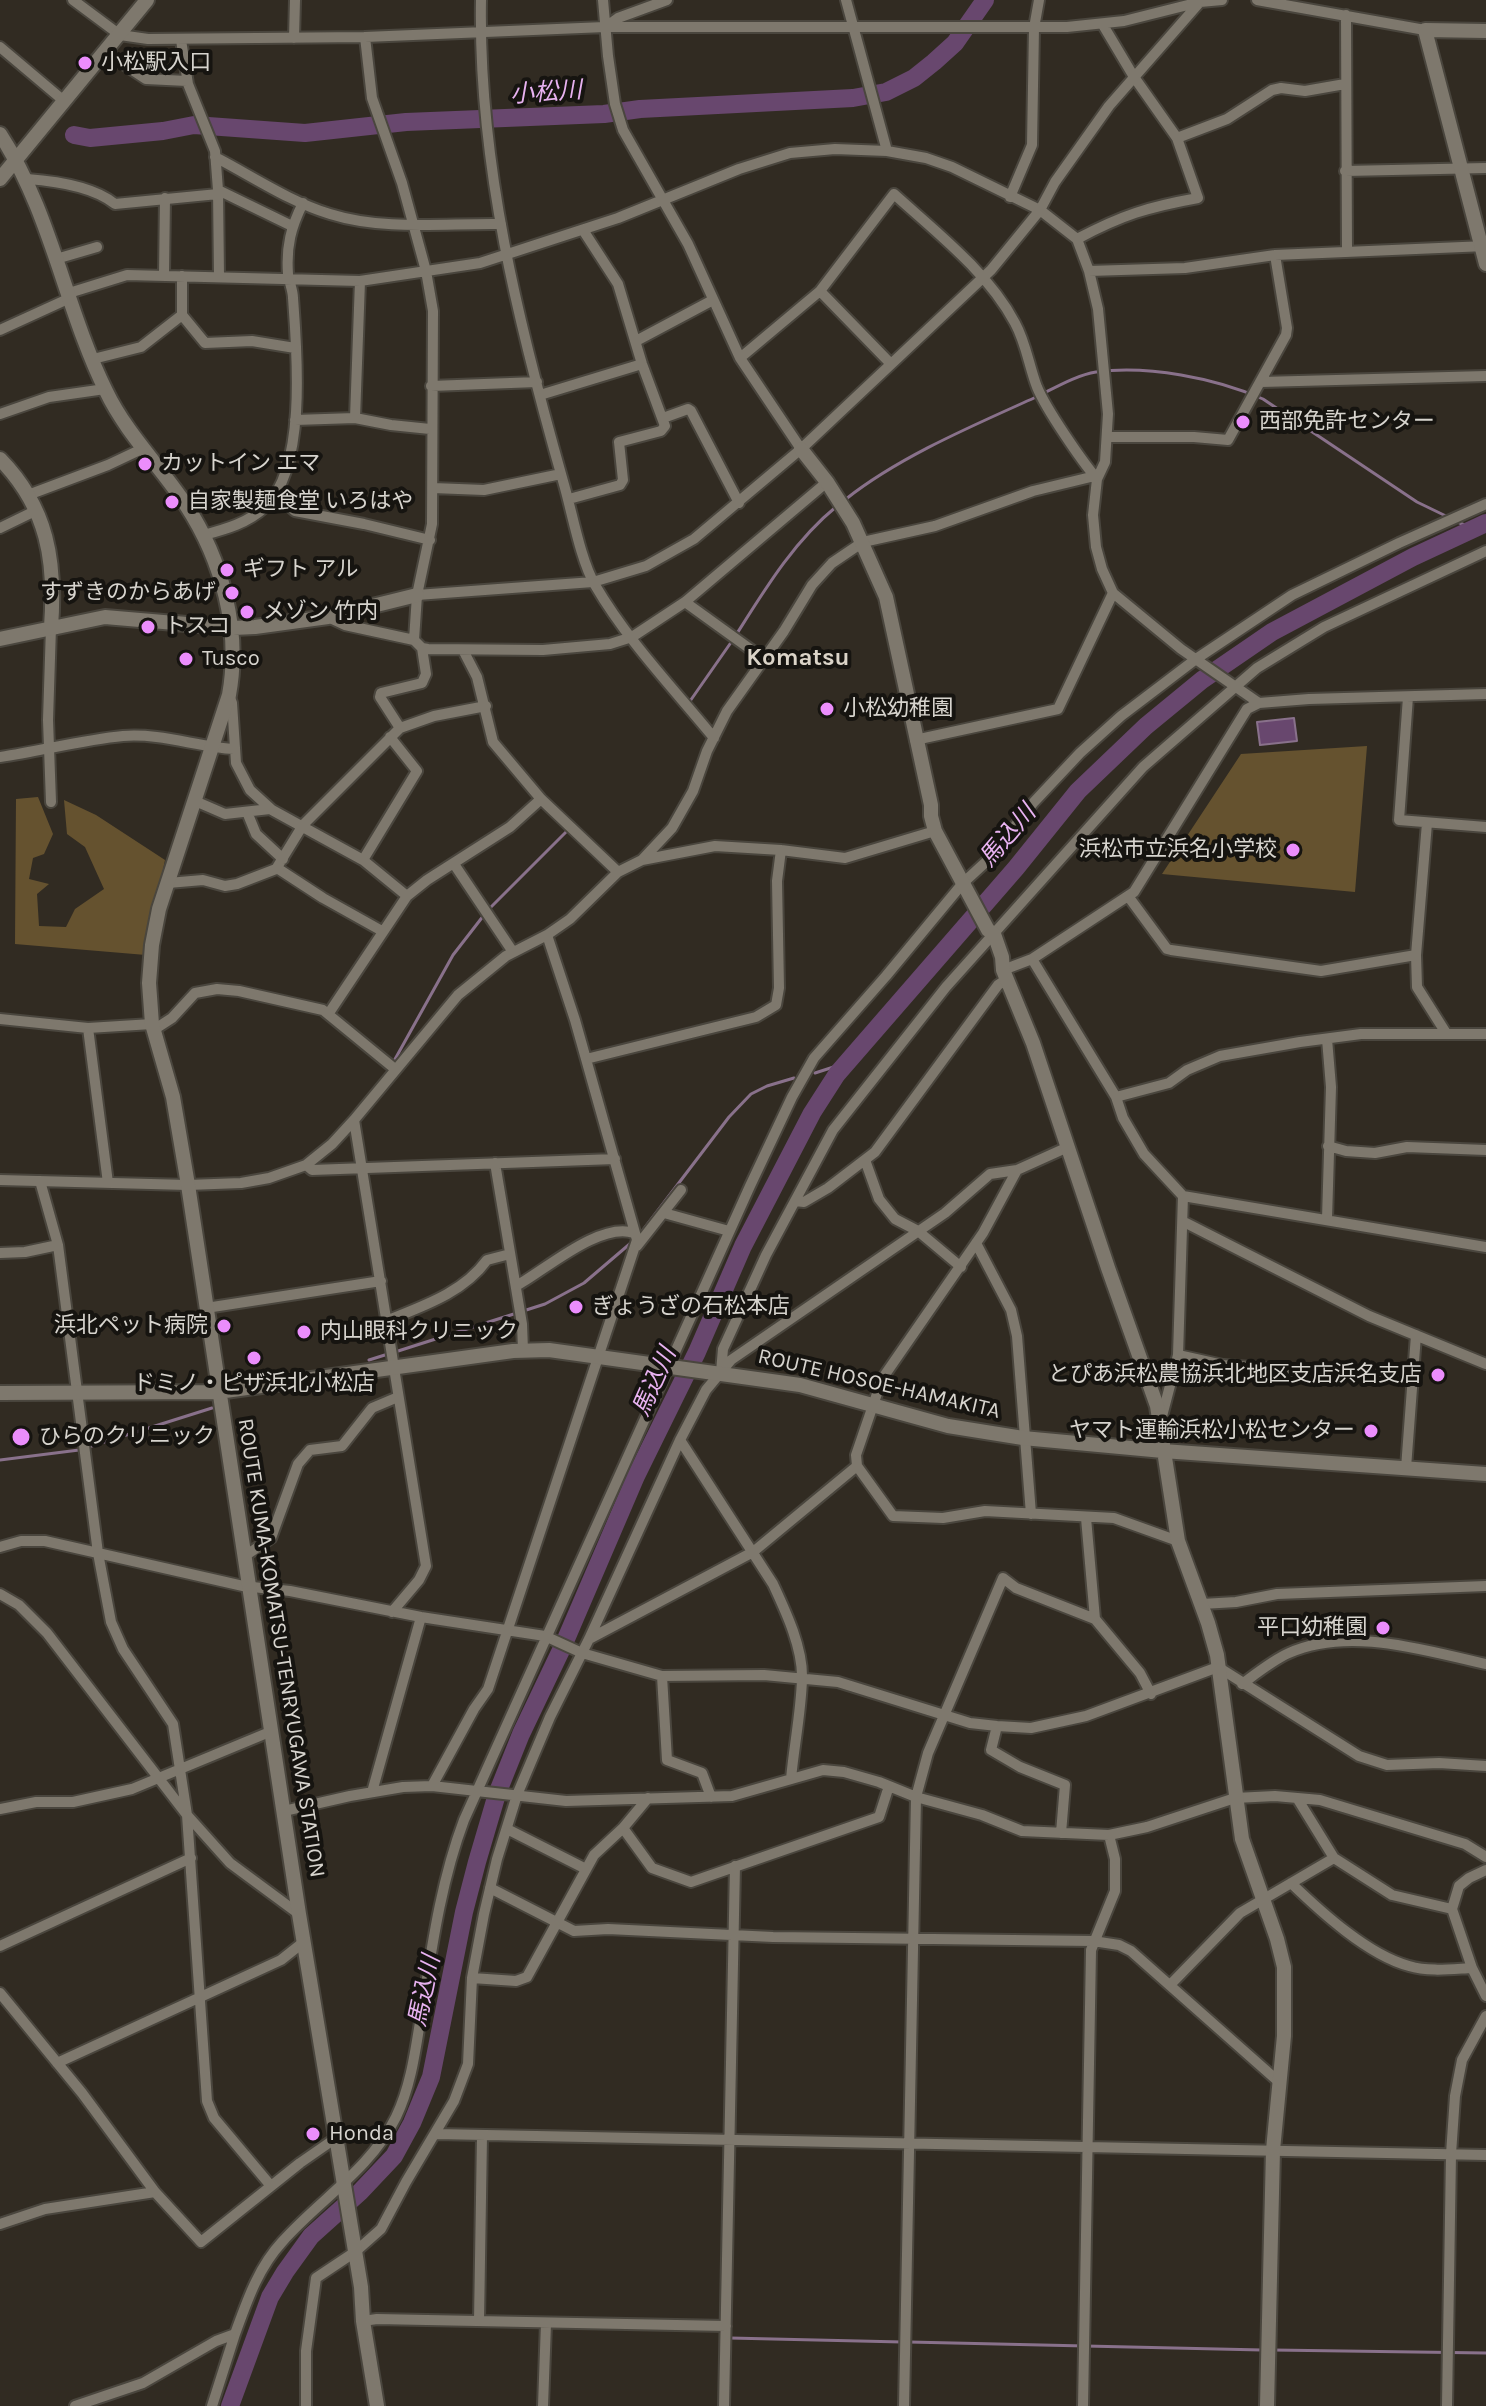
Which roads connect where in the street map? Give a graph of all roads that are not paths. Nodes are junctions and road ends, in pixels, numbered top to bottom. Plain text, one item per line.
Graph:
1 (73, 0) edge
2 (147, 0) edge
3 (295, 0) edge
4 (481, 0) edge
5 (603, 0) edge
6 (667, 0) edge
7 (846, 0) edge
8 (1039, 0) edge
9 (1222, 0) edge
10 (1257, 0) edge
11 (1201, 1) edge
12 (1346, 15) junction
13 (1103, 25) junction
14 (605, 27) junction
15 (852, 28) junction
16 (1034, 28) junction
17 (1425, 30) junction
18 (1486, 31) edge
19 (480, 33) junction
20 (120, 35) junction
21 (365, 37) junction
22 (294, 38) junction
23 (181, 40) junction
24 (0, 47) edge
25 (105, 52) junction
26 (1134, 77) junction
27 (187, 81) junction
28 (1345, 84) junction
29 (64, 101) junction
30 (0, 134) edge
31 (1177, 138) junction
32 (887, 151) junction
33 (9, 155) edge
34 (215, 157) junction
35 (1461, 168) junction
36 (1486, 168) edge
37 (1345, 171) junction
38 (0, 179) edge
39 (27, 179) junction
40 (218, 192) junction
41 (1010, 197) junction
42 (165, 198) junction
43 (664, 201) junction
44 (303, 203) junction
45 (1040, 210) junction
46 (412, 223) junction
47 (501, 224) junction
48 (292, 226) junction
49 (583, 230) junction
50 (1077, 239) junction
51 (1483, 245) edge
52 (97, 247) dead end
53 (1347, 251) junction
54 (507, 255) junction
55 (1275, 255) junction
56 (56, 259) junction
57 (1486, 264) edge
58 (426, 271) junction
59 (1089, 271) junction
60 (164, 275) junction
61 (182, 276) junction
62 (219, 276) junction
63 (289, 278) junction
64 (983, 278) junction
65 (360, 281) junction
66 (820, 291) junction
67 (69, 296) junction
68 (713, 300) junction
69 (182, 315) junction
70 (0, 330) edge
71 (636, 341) junction
72 (295, 348) junction
73 (740, 358) junction
74 (93, 359) junction
75 (642, 364) junction
76 (891, 364) junction
77 (1486, 376) edge
78 (537, 382) junction
79 (431, 386) junction
80 (1259, 386) junction
81 (105, 389) junction
82 (540, 395) junction
83 (0, 414) edge
84 (355, 418) junction
85 (663, 418) junction
86 (295, 420) junction
87 (430, 429) junction
88 (1108, 437) junction
89 (144, 448) junction
90 (801, 449) junction
91 (0, 459) edge
92 (561, 474) junction
93 (1096, 477) junction
94 (827, 482) junction
95 (433, 488) junction
96 (276, 494) junction
97 (28, 495) junction
98 (569, 499) junction
99 (739, 503) junction
100 (1486, 504) edge
101 (35, 511) junction
102 (0, 528) edge
103 (204, 535) junction
104 (430, 540) junction
105 (863, 542) junction
106 (1486, 551) edge
107 (593, 582) junction
108 (1113, 593) junction
109 (417, 595) junction
110 (685, 602) junction
111 (328, 617) junction
112 (51, 627) junction
113 (233, 628) junction
114 (632, 637) junction
115 (0, 639) edge
116 (418, 644) junction
117 (463, 650) junction
118 (764, 659) junction
119 (1196, 659) junction
120 (1236, 687) junction
121 (1486, 694) edge
122 (229, 695) junction
123 (1408, 697) junction
124 (1259, 703) junction
125 (486, 706) junction
126 (400, 728) junction
127 (390, 737) junction
128 (714, 738) junction
129 (915, 740) junction
130 (213, 748) junction
131 (234, 749) junction
132 (49, 750) junction
133 (0, 757) edge
134 (541, 799) junction
135 (195, 801) junction
136 (51, 802) dead end
137 (270, 809) junction
138 (247, 812) junction
139 (1427, 823) junction
140 (303, 825) junction
141 (1486, 827) edge
142 (935, 831) junction
143 (781, 850) junction
144 (363, 860) junction
145 (642, 860) junction
146 (280, 863) junction
147 (454, 864) junction
148 (618, 872) junction
149 (168, 883) junction
150 (964, 885) junction
151 (407, 896) junction
152 (1128, 896) junction
153 (382, 931) junction
154 (991, 932) junction
155 (547, 935) junction
156 (513, 952) junction
157 (1416, 955) junction
158 (1032, 959) junction
159 (1005, 975) junction
160 (329, 1013) junction
161 (0, 1019) edge
162 (154, 1026) junction
163 (88, 1028) junction
164 (1446, 1033) junction
165 (1486, 1034) edge
166 (1327, 1039) junction
167 (586, 1059) junction
168 (395, 1069) junction
169 (1116, 1097) junction
170 (354, 1120) junction
171 (1328, 1146) junction
172 (1068, 1147) junction
173 (1486, 1150) edge
174 (615, 1159) junction
175 (865, 1160) junction
176 (495, 1163) junction
177 (306, 1165) junction
178 (361, 1167) junction
179 (1017, 1170) junction
180 (0, 1180) edge
181 (40, 1181) junction
182 (108, 1183) junction
183 (188, 1185) junction
184 (681, 1190) dead end
185 (1183, 1196) junction
186 (795, 1201) junction
187 (664, 1213) junction
188 (1327, 1219) junction
189 (1184, 1222) junction
190 (729, 1231) junction
191 (918, 1231) junction
192 (635, 1240) junction
193 (976, 1243) junction
194 (58, 1245) junction
195 (1486, 1247) edge
196 (0, 1253) edge
197 (510, 1254) junction
198 (961, 1267) junction
199 (381, 1281) junction
200 (516, 1286) junction
201 (206, 1308) junction
202 (386, 1321) junction
203 (1416, 1335) junction
204 (523, 1350) junction
205 (1178, 1355) junction
206 (599, 1356) junction
207 (392, 1358) junction
208 (1486, 1364) edge
209 (670, 1368) junction
210 (716, 1374) junction
211 (1413, 1379) junction
212 (218, 1392) junction
213 (0, 1393) edge
214 (78, 1393) junction
215 (398, 1397) junction
216 (872, 1405) junction
217 (1161, 1421) junction
218 (1023, 1438) junction
219 (680, 1440) junction
220 (1163, 1451) junction
221 (857, 1466) junction
222 (1406, 1468) junction
223 (1486, 1474) edge
224 (1031, 1514) junction
225 (1086, 1518) junction
226 (1178, 1541) junction
227 (0, 1547) edge
228 (753, 1552) junction
229 (98, 1553) junction
230 (245, 1556) junction
231 (249, 1586) junction
232 (1486, 1586) edge
233 (0, 1594) edge
234 (1202, 1604) junction
235 (392, 1612) junction
236 (421, 1617) junction
237 (1095, 1619) junction
238 (507, 1629) junction
239 (547, 1637) junction
240 (589, 1639) junction
241 (579, 1651) junction
242 (1486, 1664) edge
243 (1218, 1667) junction
244 (662, 1676) junction
245 (803, 1677) junction
246 (1242, 1684) junction
247 (1151, 1694) junction
248 (944, 1715) junction
249 (997, 1726) junction
250 (272, 1731) junction
251 (1486, 1766) edge
252 (178, 1768) junction
253 (158, 1776) junction
254 (791, 1779) junction
255 (432, 1786) junction
256 (889, 1786) junction
257 (372, 1792) junction
258 (477, 1793) junction
259 (514, 1795) junction
260 (711, 1797) junction
261 (916, 1797) junction
262 (648, 1798) junction
263 (1235, 1798) junction
264 (1297, 1798) junction
265 (0, 1809) edge
266 (284, 1811) junction
267 (187, 1815) junction
268 (623, 1828) junction
269 (507, 1829) junction
270 (1061, 1833) junction
271 (1109, 1835) junction
272 (1486, 1857) edge
273 (191, 1858) junction
274 (1334, 1858) junction
275 (735, 1866) junction
276 (586, 1869) junction
277 (1486, 1870) edge
278 (1291, 1883) junction
279 (490, 1888) junction
280 (1262, 1898) junction
281 (1452, 1909) junction
282 (299, 1914) junction
283 (556, 1920) junction
284 (734, 1934) junction
285 (914, 1937) junction
286 (305, 1941) junction
287 (1093, 1941) junction
288 (0, 1946) edge
289 (1472, 1968) junction
290 (472, 1978) junction
291 (1170, 1985) junction
292 (0, 1993) edge
293 (1486, 1996) edge
294 (200, 1999) junction
295 (1486, 2016) edge
296 (57, 2063) junction
297 (1279, 2082) junction
298 (436, 2134) junction
299 (482, 2136) junction
300 (336, 2138) junction
301 (730, 2140) junction
302 (909, 2143) junction
303 (1089, 2148) junction
304 (1273, 2150) junction
305 (1451, 2154) junction
306 (1486, 2155) edge
307 (271, 2186) junction
308 (345, 2188) junction
309 (155, 2192) junction
310 (0, 2224) edge
311 (355, 2249) junction
312 (363, 2321) junction
313 (479, 2321) junction
314 (546, 2323) junction
315 (726, 2326) junction
316 (235, 2334) junction
317 (75, 2406) edge
318 (212, 2406) edge
319 (306, 2406) edge
320 (377, 2406) edge
321 (543, 2406) edge
322 (724, 2406) edge
323 (904, 2406) edge
324 (1083, 2406) edge
325 (1267, 2406) edge
326 (1447, 2406) edge

1 - 20 street
2 - 20 main road
3 - 22 street
4 - 19 street
5 - 14 street
6 - 14 street
7 - 15 street
8 - 16 street
9 - 11 street
10 - 12 street
11 - 13 street
11 - 26 street
12 - 17 street
12 - 28 street
13 - 16 street
13 - 26 street
14 - 15 street
14 - 19 street
14 - 43 street
15 - 16 street
15 - 32 street
16 - 41 street
17 - 18 main road
17 - 35 main road
19 - 21 street
19 - 47 street
20 - 23 street
20 - 25 main road
21 - 22 street
21 - 46 street
22 - 23 street
23 - 27 street
24 - 29 street
25 - 27 street
25 - 29 main road
26 - 31 street
26 - 45 street
27 - 34 street
28 - 31 street
28 - 37 street
29 - 33 main road
30 - 33 main road, ROUTE KUMA-KOMATSU-TENRYUGAWA STATION
31 - 50 street
32 - 41 street
32 - 43 street
33 - 38 main road
33 - 39 main road, ROUTE KUMA-KOMATSU-TENRYUGAWA STATION
34 - 40 street
34 - 44 street
35 - 36 street
35 - 37 street
35 - 51 main road
37 - 53 street
39 - 42 street
39 - 56 main road, ROUTE KUMA-KOMATSU-TENRYUGAWA STATION
40 - 42 street
40 - 48 street
40 - 62 street
41 - 45 street
42 - 60 street
43 - 49 street
43 - 68 street
44 - 46 street
44 - 48 street
45 - 50 street
45 - 64 street
46 - 47 street
46 - 58 street
47 - 54 street
48 - 63 street
49 - 54 street
49 - 71 street
50 - 59 street
51 - 53 street
51 - 57 main road
52 - 56 street
53 - 55 street
54 - 58 street
54 - 78 street
55 - 59 street
55 - 80 street
56 - 67 main road, ROUTE KUMA-KOMATSU-TENRYUGAWA STATION
58 - 65 street
58 - 79 street
59 - 88 street
60 - 61 street
60 - 67 street
61 - 62 street
61 - 69 street
62 - 63 street
63 - 65 street
63 - 72 street
64 - 66 street
64 - 76 street
64 - 93 street
65 - 84 street
66 - 73 street
66 - 76 street
67 - 70 street
67 - 74 main road, ROUTE KUMA-KOMATSU-TENRYUGAWA STATION
68 - 71 street
68 - 73 street
69 - 72 street
69 - 74 street
71 - 75 street
72 - 86 street
73 - 90 street
74 - 81 main road, ROUTE KUMA-KOMATSU-TENRYUGAWA STATION
75 - 82 street
75 - 85 street
76 - 90 street
77 - 80 street
78 - 79 street
78 - 82 street
79 - 87 street
80 - 88 street
81 - 83 street
81 - 89 main road, ROUTE KUMA-KOMATSU-TENRYUGAWA STATION
82 - 92 street
84 - 86 street
84 - 87 street
85 - 98 street
85 - 99 street
86 - 96 street
87 - 95 street
88 - 93 street
89 - 97 street
89 - 103 main road, ROUTE KUMA-KOMATSU-TENRYUGAWA STATION
90 - 94 main road
90 - 99 street
91 - 97 main road
92 - 95 street
92 - 98 street
93 - 105 street
93 - 108 street
94 - 105 main road
94 - 110 street
95 - 104 street
96 - 103 street
96 - 104 street
97 - 101 main road
98 - 107 street
99 - 107 street
100 - 119 street
101 - 102 street
101 - 112 main road
103 - 113 main road, ROUTE KUMA-KOMATSU-TENRYUGAWA STATION
104 - 109 street
105 - 118 street
105 - 129 main road
106 - 120 street
107 - 109 street
107 - 114 street
108 - 119 street
108 - 129 street
109 - 111 main road
109 - 116 street
110 - 114 street
110 - 118 street
111 - 113 main road
111 - 116 street
112 - 113 main road
112 - 115 main road
112 - 132 street
113 - 122 main road, ROUTE KUMA-KOMATSU-TENRYUGAWA STATION
114 - 117 street
114 - 128 street
116 - 117 street
116 - 126 street
117 - 125 street
118 - 128 street
119 - 120 street
119 - 150 street
120 - 124 street
120 - 154 street
121 - 123 street
122 - 130 main road, ROUTE KUMA-KOMATSU-TENRYUGAWA STATION
122 - 131 street
123 - 124 street
123 - 139 street
124 - 152 street
125 - 126 street
125 - 134 street
126 - 127 street
127 - 140 street
127 - 144 street
128 - 145 street
129 - 142 main road
130 - 131 street
130 - 132 street
130 - 135 main road, ROUTE KUMA-KOMATSU-TENRYUGAWA STATION
131 - 137 street
132 - 133 street
132 - 136 street
134 - 147 street
134 - 148 street
135 - 138 street
135 - 149 main road, ROUTE KUMA-KOMATSU-TENRYUGAWA STATION
137 - 138 street
137 - 140 street
138 - 146 street
139 - 141 street
139 - 157 street
140 - 144 street
140 - 146 street
142 - 143 street
142 - 150 main road
143 - 145 street
143 - 167 street
144 - 151 street
145 - 148 street
146 - 149 street
146 - 153 street
147 - 151 street
147 - 156 street
148 - 155 street
149 - 162 main road, ROUTE KUMA-KOMATSU-TENRYUGAWA STATION
150 - 154 main road
150 - 190 street
151 - 153 street
152 - 157 street
152 - 158 street
153 - 160 street
154 - 159 main road
154 - 186 street
155 - 156 street
155 - 167 street
156 - 168 street
157 - 164 street
158 - 159 street
158 - 169 street
159 - 172 main road
159 - 175 street
160 - 162 street
160 - 168 street
161 - 163 street
162 - 163 street
162 - 183 main road, ROUTE KUMA-KOMATSU-TENRYUGAWA STATION
163 - 182 street
164 - 165 street
164 - 166 street
166 - 169 street
166 - 171 street
167 - 174 street
168 - 170 street
169 - 185 street
170 - 177 street
170 - 178 street
171 - 173 street
171 - 188 street
172 - 179 street
172 - 217 main road
174 - 176 street
174 - 192 street
175 - 186 street
175 - 191 street
176 - 178 street
176 - 197 street
177 - 178 street
177 - 183 street
178 - 199 street
179 - 191 street
179 - 193 street
180 - 181 street
181 - 182 street
181 - 194 street
182 - 183 street
183 - 201 main road, ROUTE KUMA-KOMATSU-TENRYUGAWA STATION
184 - 187 street
185 - 188 street
185 - 189 street
186 - 210 street
187 - 190 street
187 - 192 street
188 - 195 street
189 - 203 street
189 - 205 street
190 - 209 street
191 - 198 street
191 - 210 street
192 - 200 street
192 - 206 street
193 - 198 street
193 - 218 street
194 - 196 street
194 - 214 street
197 - 200 street
197 - 202 street
198 - 216 street
199 - 201 street
199 - 202 street
200 - 204 street
201 - 212 main road, ROUTE KUMA-KOMATSU-TENRYUGAWA STATION
202 - 207 street
203 - 208 street
203 - 211 street
204 - 206 main road, ROUTE HOSOE-HAMAKITA
204 - 207 main road, ROUTE HOSOE-HAMAKITA
205 - 211 street
205 - 217 street
206 - 209 main road, ROUTE HOSOE-HAMAKITA
206 - 238 street
207 - 212 main road, ROUTE HOSOE-HAMAKITA
207 - 215 street
209 - 210 main road, ROUTE HOSOE-HAMAKITA
209 - 239 street
210 - 216 main road, ROUTE HOSOE-HAMAKITA
210 - 219 street
211 - 222 street
212 - 214 main road, ROUTE HOSOE-HAMAKITA
212 - 230 main road, ROUTE KUMA-KOMATSU-TENRYUGAWA STATION
213 - 214 main road, ROUTE HOSOE-HAMAKITA
214 - 229 street
215 - 230 street
215 - 235 street
216 - 218 main road, ROUTE HOSOE-HAMAKITA
216 - 221 street
217 - 220 main road
218 - 220 main road, ROUTE HOSOE-HAMAKITA
218 - 224 street
219 - 228 street
219 - 240 street
220 - 222 main road, ROUTE HOSOE-HAMAKITA
220 - 226 main road
221 - 224 street
221 - 228 street
222 - 223 main road, ROUTE HOSOE-HAMAKITA
224 - 225 street
225 - 226 street
225 - 237 street
226 - 234 main road
227 - 229 street
228 - 240 street
228 - 245 street
229 - 231 street
229 - 252 street
230 - 231 main road, ROUTE KUMA-KOMATSU-TENRYUGAWA STATION
231 - 235 street
231 - 250 main road, ROUTE KUMA-KOMATSU-TENRYUGAWA STATION
232 - 234 street
233 - 253 street
234 - 243 main road
235 - 236 street
236 - 238 street
236 - 257 street
237 - 247 street
237 - 248 street
238 - 239 street
238 - 255 street
239 - 241 street
239 - 258 street
240 - 241 street
241 - 244 street
241 - 259 street
242 - 246 street
243 - 246 street
243 - 247 street
243 - 263 main road
244 - 245 street
244 - 260 street
245 - 248 street
245 - 254 street
246 - 251 street
247 - 249 street
248 - 249 street
248 - 261 street
249 - 270 street
250 - 252 street
250 - 266 main road, ROUTE KUMA-KOMATSU-TENRYUGAWA STATION
252 - 253 street
252 - 267 street
253 - 265 street
253 - 267 street
254 - 256 street
254 - 260 street
255 - 257 street
255 - 258 street
256 - 261 street
256 - 275 street
257 - 266 street
258 - 259 street
258 - 308 street
259 - 262 street
259 - 269 street
260 - 262 street
261 - 270 street
261 - 285 street
262 - 268 street
263 - 264 street
263 - 271 street
263 - 280 main road
264 - 272 street
264 - 274 street
266 - 282 main road, ROUTE KUMA-KOMATSU-TENRYUGAWA STATION
267 - 273 street
267 - 282 street
268 - 275 street
268 - 276 street
269 - 276 street
269 - 279 street
270 - 271 street
271 - 287 street
273 - 288 street
273 - 294 street
274 - 278 street
274 - 281 street
275 - 284 street
276 - 283 street
277 - 281 street
278 - 280 street
278 - 289 street
279 - 283 street
279 - 290 street
280 - 291 street
280 - 297 main road
281 - 289 street
282 - 286 main road, ROUTE KUMA-KOMATSU-TENRYUGAWA STATION
283 - 284 street
283 - 290 street
284 - 285 street
284 - 301 street
285 - 287 street
285 - 302 street
286 - 294 street
286 - 300 main road, ROUTE KUMA-KOMATSU-TENRYUGAWA STATION
287 - 291 street
287 - 303 street
289 - 293 street
290 - 298 street
291 - 297 street
292 - 296 street
294 - 296 street
294 - 307 street
295 - 305 street
296 - 309 street
297 - 304 main road
298 - 299 street
298 - 311 street
299 - 301 street
299 - 313 street
300 - 307 street
300 - 308 main road, ROUTE KUMA-KOMATSU-TENRYUGAWA STATION
301 - 302 street
301 - 315 street
302 - 303 street
302 - 323 street
303 - 304 street
303 - 324 street
304 - 305 street
304 - 325 main road
305 - 306 street
305 - 326 street
307 - 309 street
308 - 311 main road, ROUTE KUMA-KOMATSU-TENRYUGAWA STATION
308 - 316 street
309 - 310 street
311 - 312 main road, ROUTE KUMA-KOMATSU-TENRYUGAWA STATION
311 - 319 street
312 - 313 street
312 - 320 main road, ROUTE KUMA-KOMATSU-TENRYUGAWA STATION
313 - 314 street
314 - 315 street
314 - 321 street
315 - 322 street
316 - 317 street
316 - 318 street

